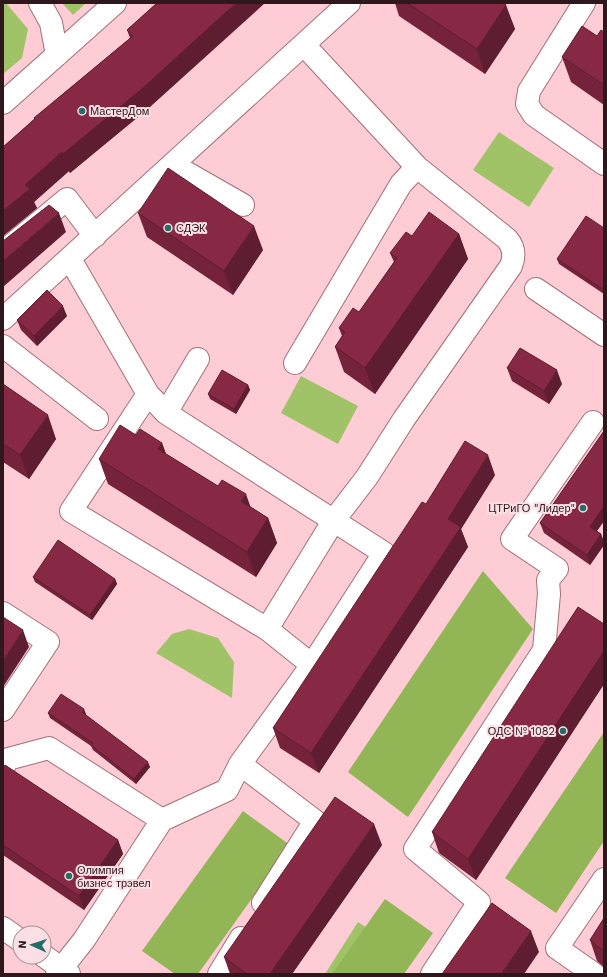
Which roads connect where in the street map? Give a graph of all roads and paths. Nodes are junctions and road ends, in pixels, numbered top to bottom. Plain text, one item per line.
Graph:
1 (40, 3) edge
2 (115, 3) edge
3 (349, 3) edge
4 (584, 3) edge
5 (304, 45) junction
6 (57, 55) junction
7 (3, 103) edge
8 (604, 164) edge
9 (173, 165) junction
10 (417, 167) junction
11 (243, 205) dead end
12 (95, 236) junction
13 (3, 252) edge
14 (70, 259) junction
15 (536, 289) dead end
16 (3, 319) edge
17 (604, 335) edge
18 (3, 346) edge
19 (198, 359) dead end
20 (295, 363) dead end
21 (148, 394) junction
22 (166, 413) junction
23 (97, 419) dead end
24 (593, 422) dead end
25 (334, 520) junction
26 (3, 613) edge
27 (267, 629) junction
28 (312, 665) junction
29 (3, 710) edge
30 (240, 764) junction
31 (3, 768) edge
32 (162, 820) junction
33 (604, 879) edge
34 (3, 928) edge
35 (12, 934) edge
36 (58, 968) edge
37 (219, 974) edge
38 (432, 974) edge
39 (594, 974) edge

1 - 6 main road
2 - 6 main road
3 - 5 main road
4 - 8 main road
5 - 9 main road
5 - 10 main road
6 - 7 main road
9 - 11 main road
9 - 12 main road
10 - 20 main road
10 - 25 main road
12 - 13 main road
12 - 14 main road
14 - 16 main road
14 - 21 main road
15 - 17 main road
18 - 23 main road
19 - 22 main road
21 - 22 main road
21 - 27 main road
22 - 25 main road
24 - 38 main road
25 - 27 main road
25 - 28 main road
26 - 29 main road
27 - 28 main road
28 - 30 main road
30 - 32 main road
30 - 37 main road
31 - 32 main road
32 - 36 main road
33 - 39 main road
34 - 35 main road

